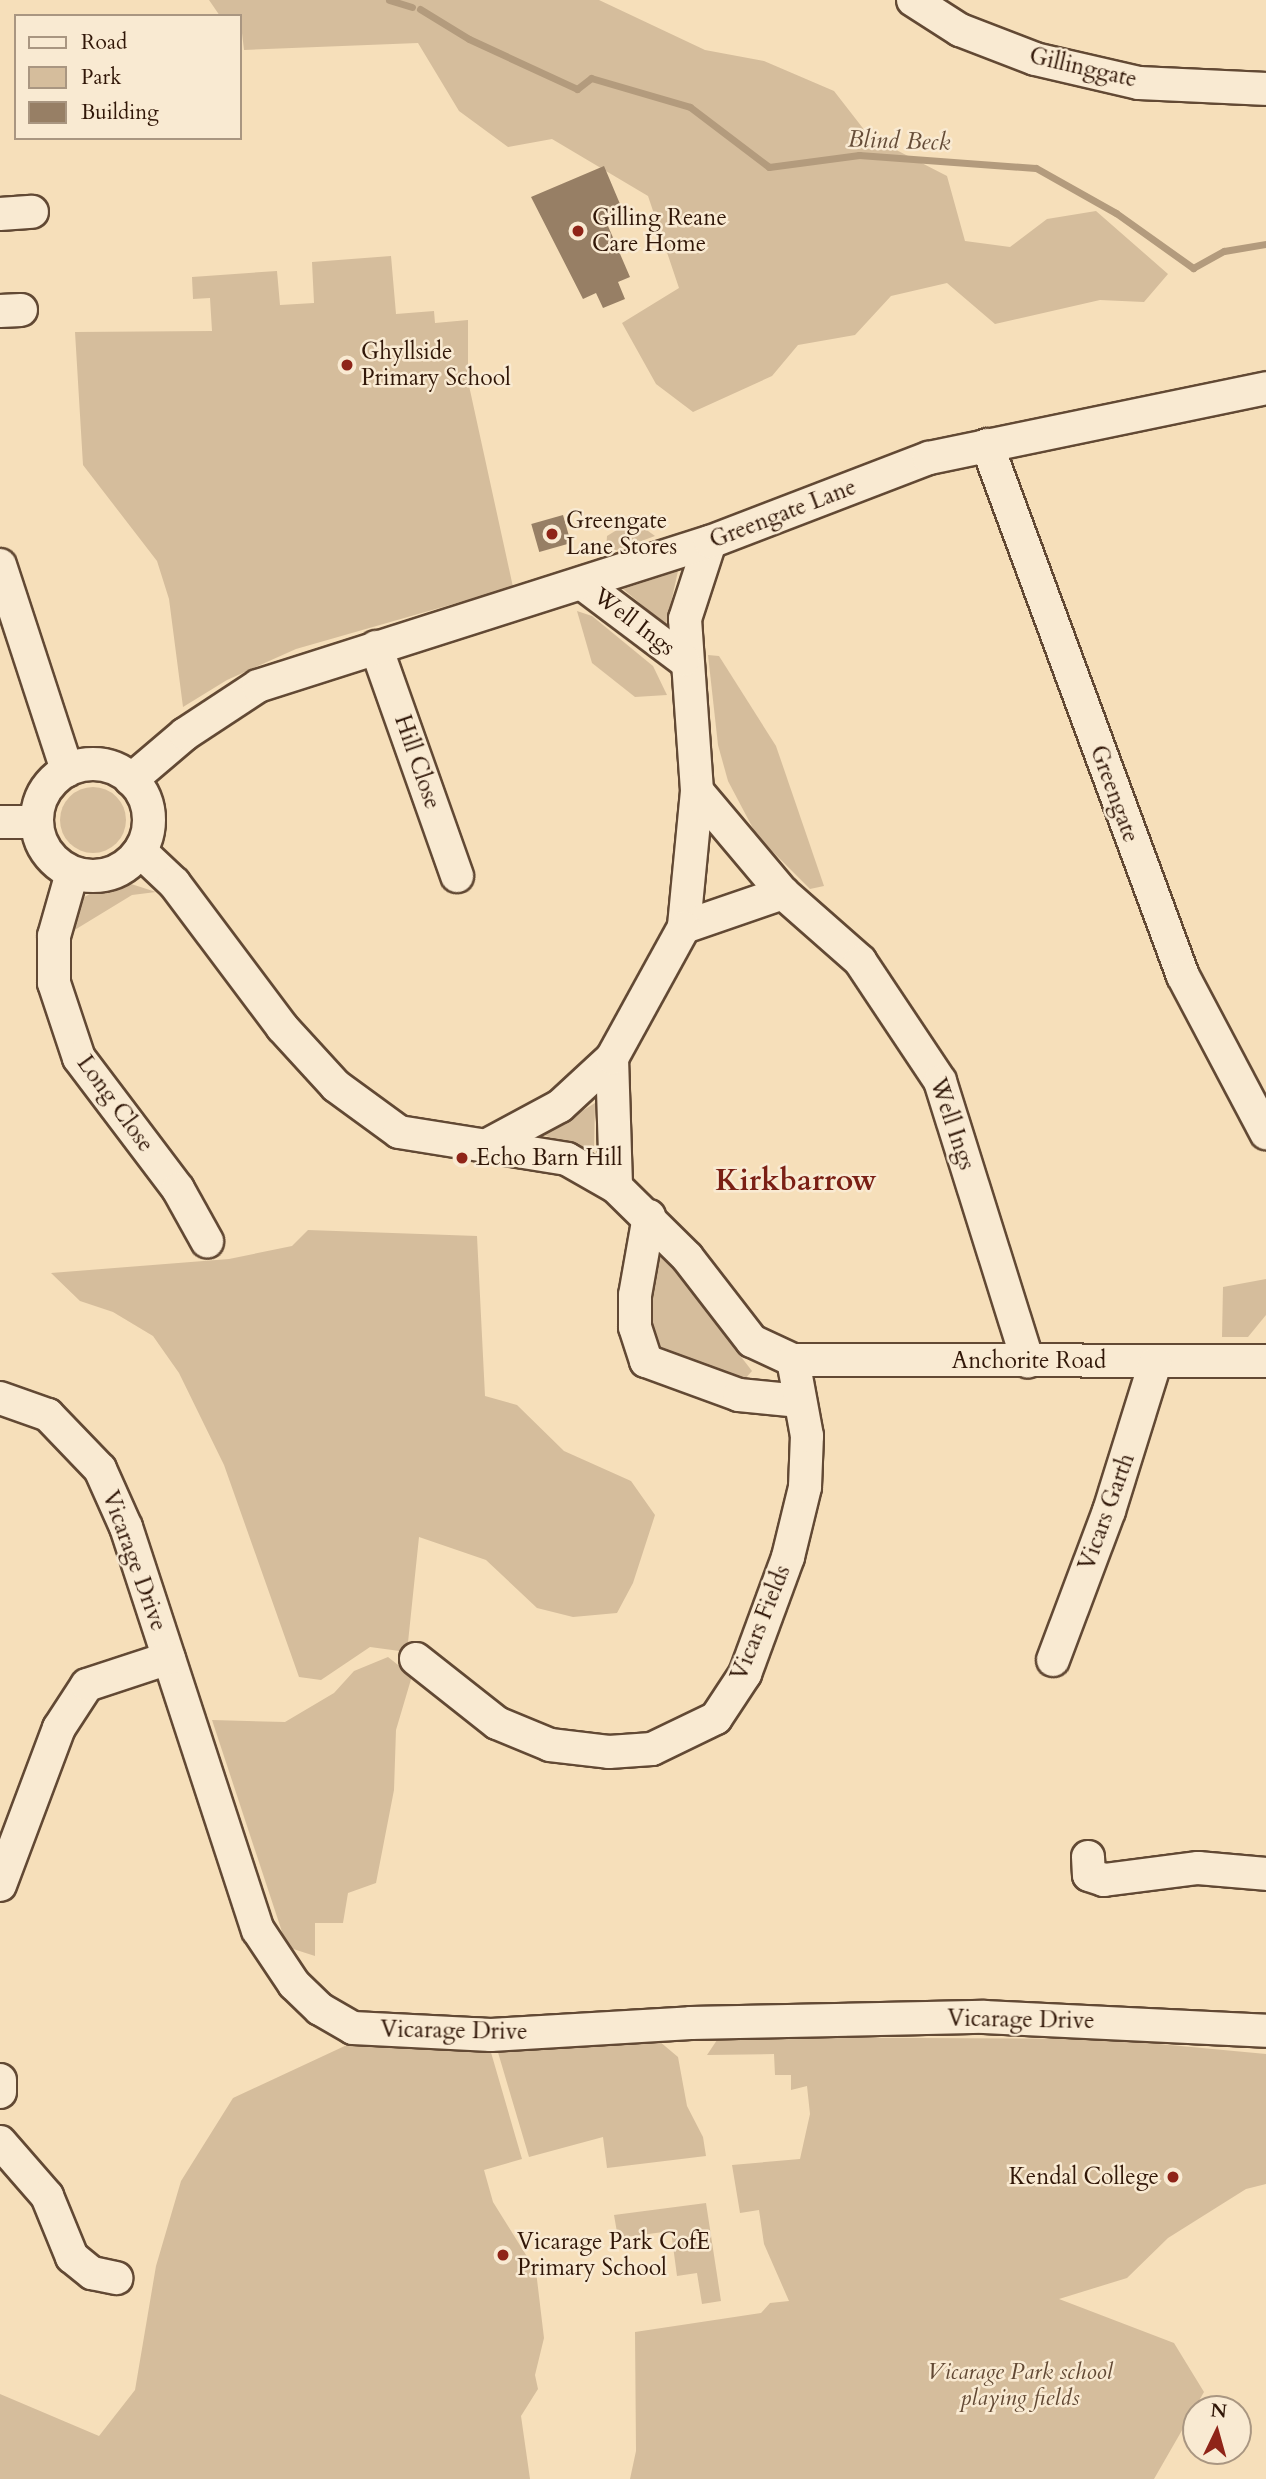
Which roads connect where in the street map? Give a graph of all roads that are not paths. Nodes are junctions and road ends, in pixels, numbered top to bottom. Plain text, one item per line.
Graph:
1 (913, 0) edge
2 (1266, 89) edge
3 (32, 212) dead end
4 (0, 214) edge
5 (1266, 388) edge
6 (987, 445) junction
7 (710, 542) junction
8 (0, 565) edge
9 (583, 584) junction
10 (376, 647) junction
11 (684, 660) junction
12 (67, 770) junction
13 (131, 780) junction
14 (697, 791) junction
15 (0, 822) edge
16 (36, 822) junction
17 (140, 850) junction
18 (72, 873) junction
19 (457, 876) dead end
20 (782, 893) junction
21 (684, 927) junction
22 (612, 1058) junction
23 (1266, 1133) edge
24 (491, 1143) junction
25 (616, 1187) junction
26 (649, 1216) junction
27 (207, 1241) dead end
28 (793, 1360) junction
29 (1028, 1361) junction
30 (1266, 1361) edge
31 (1155, 1363) junction
32 (0, 1398) edge
33 (800, 1401) junction
34 (169, 1658) junction
35 (416, 1660) dead end
36 (1053, 1660) dead end
37 (1088, 1857) dead end
38 (1266, 1874) edge
39 (0, 1885) edge
40 (1266, 2031) edge
41 (0, 2080) edge
42 (0, 2092) edge
43 (0, 2142) edge
44 (116, 2278) dead end

1 - 2 street, Gillinggate
3 - 4 street
5 - 6 street, Greengate Lane
6 - 7 street, Greengate Lane
6 - 23 street, Greengate
7 - 9 street, Greengate Lane
7 - 11 street, Well Ings
8 - 12 street
9 - 10 street, Greengate Lane
9 - 11 street, Well Ings
10 - 13 street, Greengate Lane
10 - 19 street, Hill Close
11 - 14 street, Well Ings
12 - 13 street
12 - 16 street
13 - 17 street
14 - 20 street, Well Ings
14 - 21 street, Well Ings
15 - 16 street
16 - 18 street
17 - 18 street
17 - 24 street
18 - 27 street, Long Close
20 - 21 street
20 - 29 street, Well Ings
21 - 22 street, Well Ings
22 - 24 street
22 - 25 street
24 - 25 street
25 - 26 street
26 - 28 street
26 - 33 street
28 - 29 street, Anchorite Road
28 - 33 street, Vicars Fields
29 - 31 street, Anchorite Road
30 - 31 street, Anchorite Road
31 - 36 street, Vicars Garth
32 - 34 street, Vicarage Drive
33 - 35 street, Vicars Fields
34 - 39 street
34 - 40 street, Vicarage Drive
37 - 38 street
41 - 42 street
43 - 44 street

